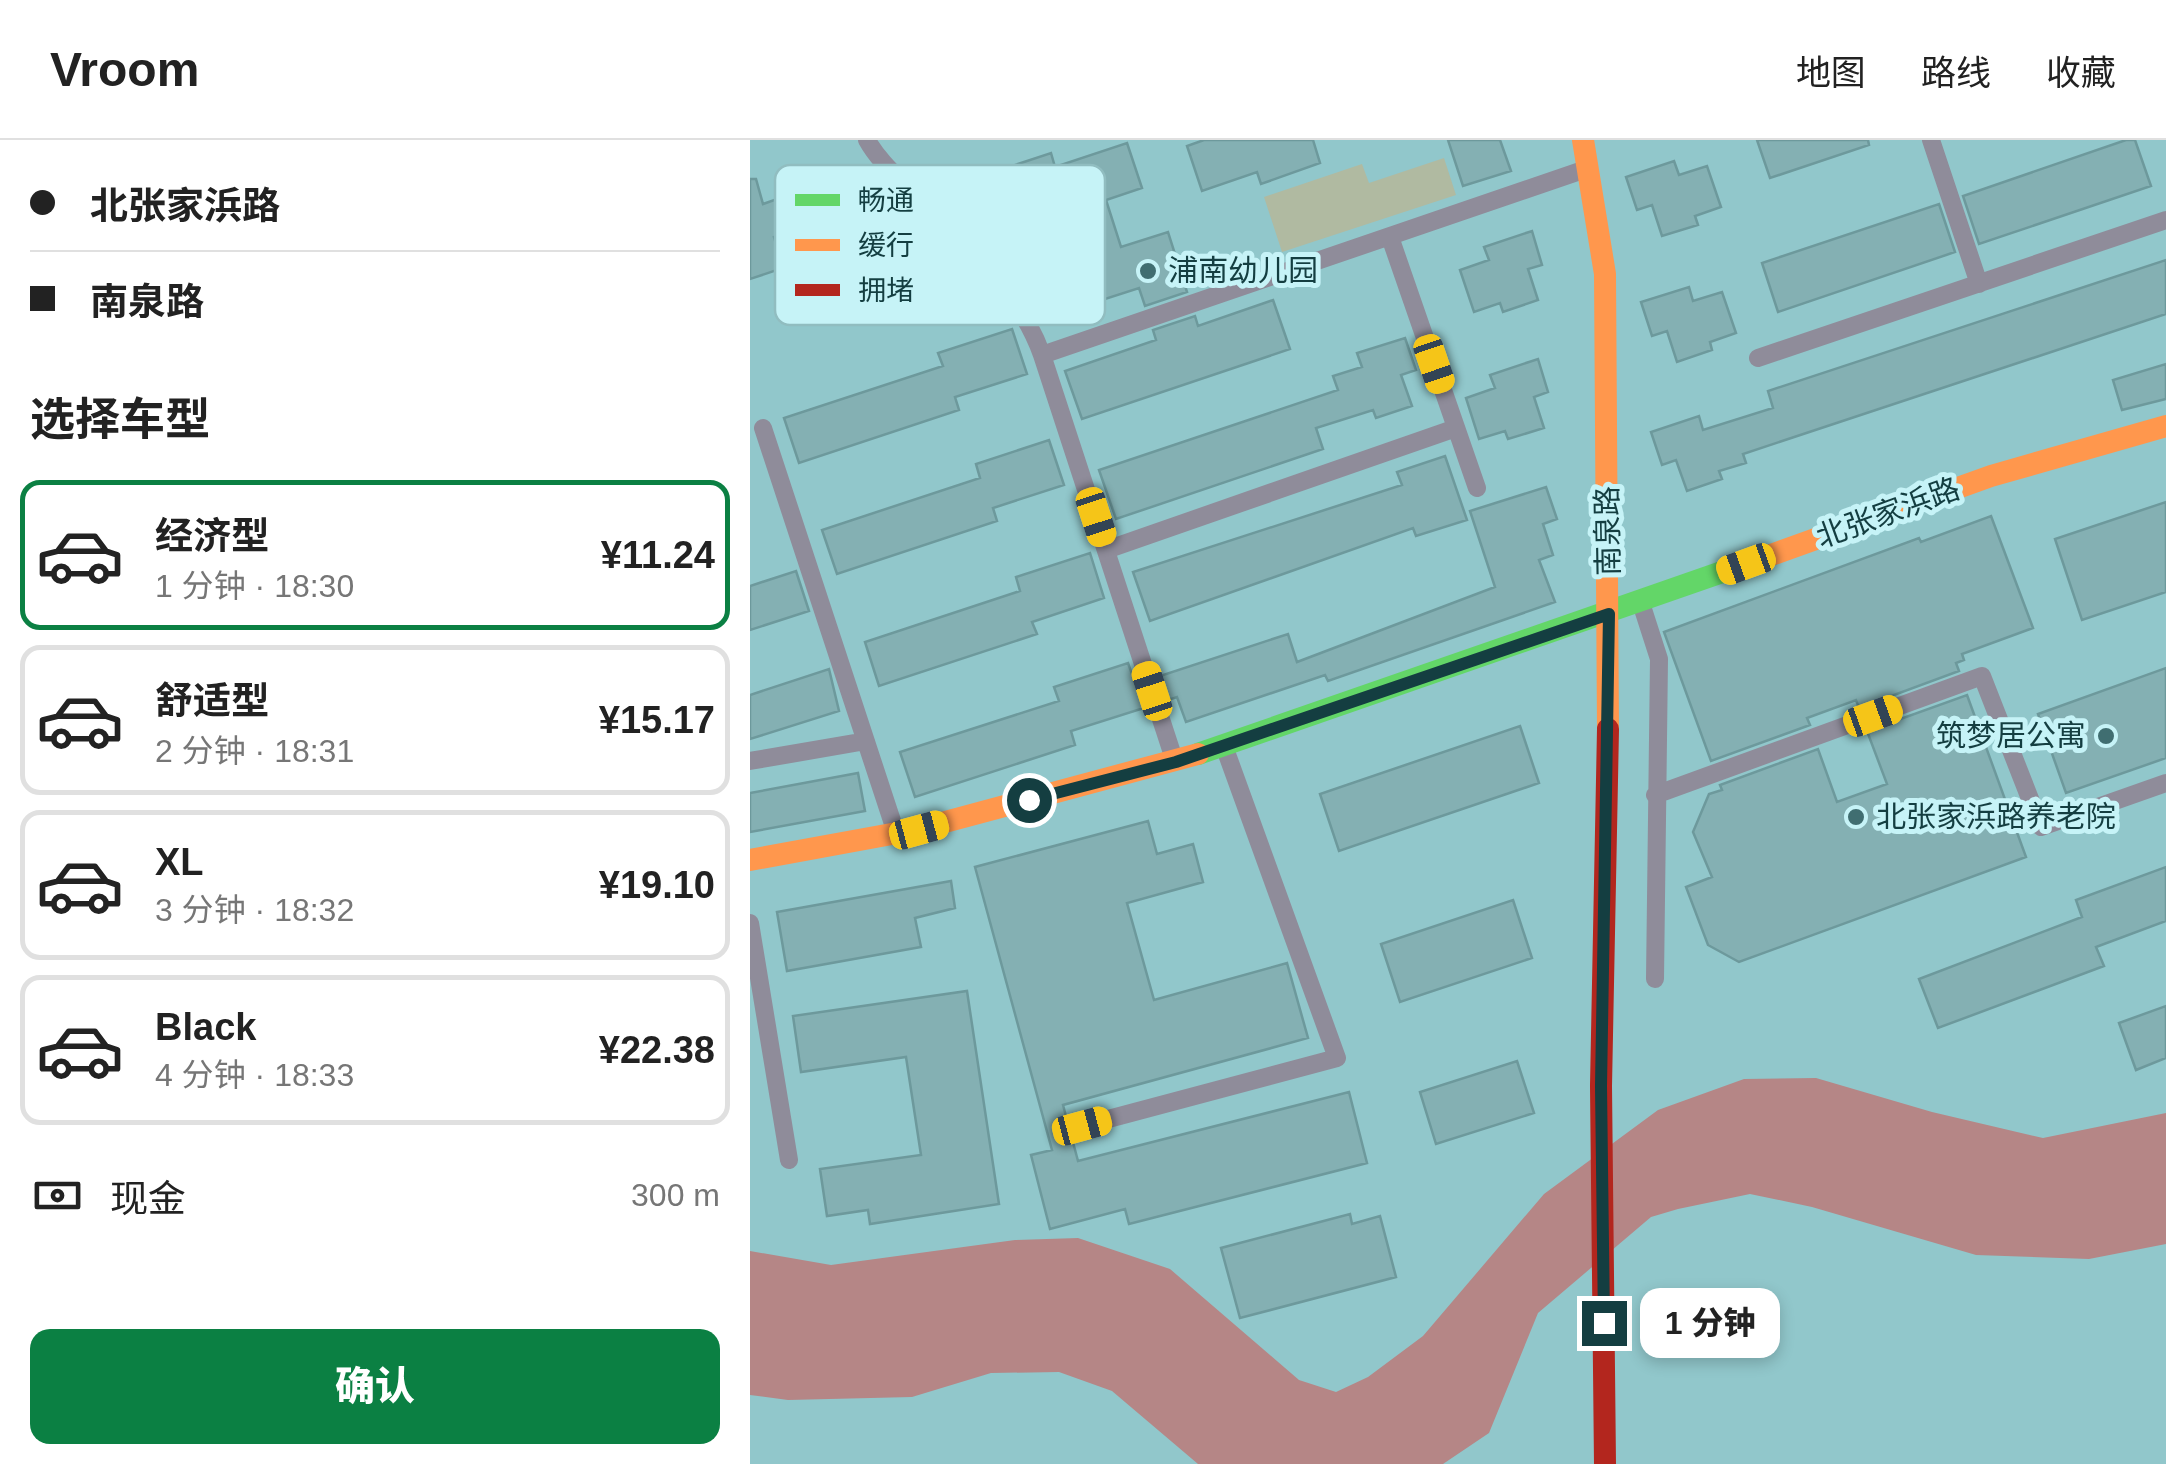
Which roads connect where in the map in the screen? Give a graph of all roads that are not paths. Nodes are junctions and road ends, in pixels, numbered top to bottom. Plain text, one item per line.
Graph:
1 (867, 140) edge
2 (1583, 140) edge
3 (1930, 140) edge
4 (886, 165) edge
5 (1588, 168) junction
6 (2166, 220) edge
7 (1390, 237) junction
8 (1979, 284) junction
9 (1029, 325) edge
10 (1042, 355) junction
11 (1758, 358) dead end
12 (2166, 426) edge
13 (763, 428) dead end
14 (1456, 428) junction
15 (1477, 488) dead end
16 (1106, 550) junction
17 (1641, 602) junction
18 (1609, 614) junction
19 (866, 740) junction
20 (1224, 745) junction
21 (750, 762) edge
22 (1176, 762) junction
23 (2166, 783) edge
24 (1654, 795) junction
25 (896, 834) junction
26 (750, 860) edge
27 (750, 923) edge
28 (1655, 979) dead end
29 (1082, 1126) dead end
30 (789, 1160) dead end
31 (1605, 1464) edge

1 - 4 lane
2 - 5 street, 南泉路
3 - 8 lane
5 - 7 lane
5 - 18 street, 南泉路
6 - 8 lane
7 - 10 lane
7 - 14 lane
8 - 11 lane
9 - 10 lane
10 - 16 lane
12 - 17 street, 北张家浜路
13 - 19 lane
14 - 15 lane
14 - 16 lane
16 - 22 lane
17 - 18 street, 北张家浜路
17 - 24 lane
18 - 20 street, 北张家浜路
18 - 31 street, 南泉路
19 - 21 lane
19 - 25 lane
20 - 22 street, 北张家浜路
20 - 29 lane
22 - 25 street, 北张家浜路
23 - 24 lane
24 - 28 lane
25 - 26 street, 北张家浜路
27 - 30 lane

